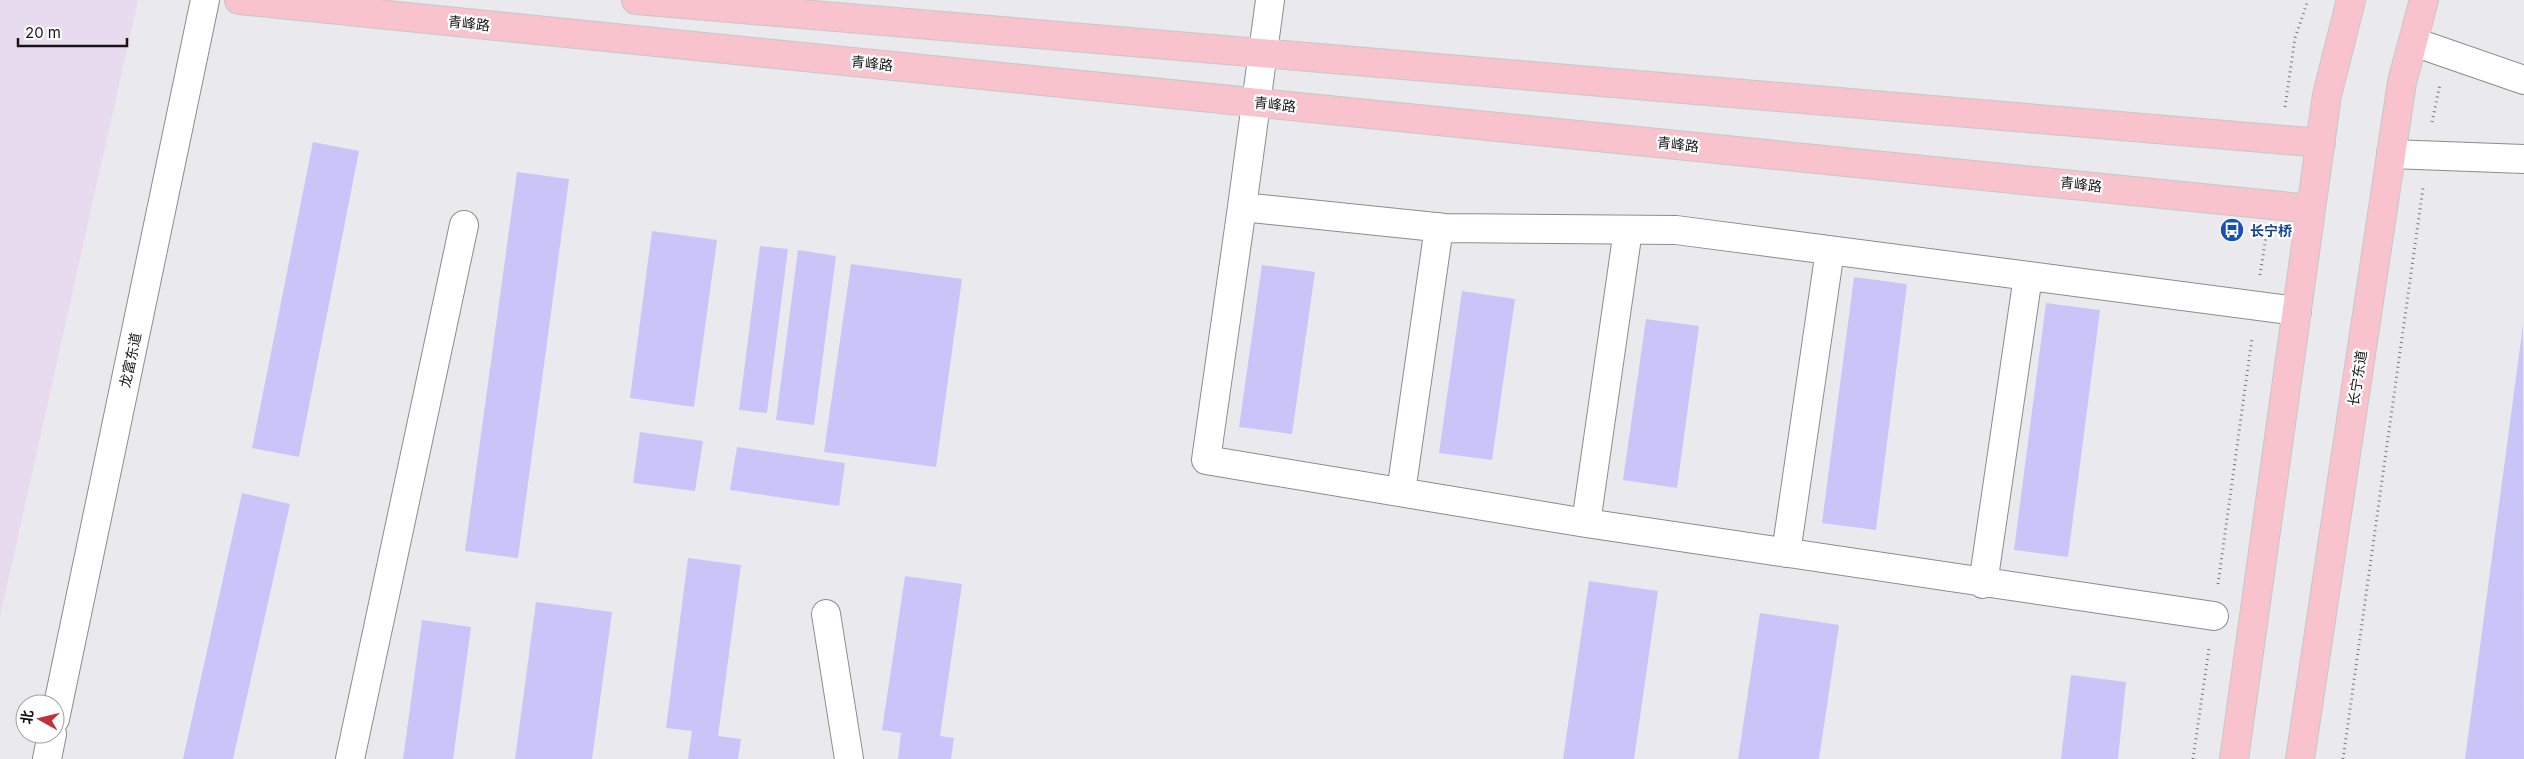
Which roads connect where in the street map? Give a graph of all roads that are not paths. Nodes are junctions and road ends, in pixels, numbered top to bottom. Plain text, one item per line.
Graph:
1 (205, 0) edge
2 (239, 0) edge
3 (636, 0) edge
4 (1270, 0) edge
5 (2351, 0) edge
6 (2424, 0) edge
7 (2414, 42) junction
8 (2524, 80) edge
9 (2321, 143) junction
10 (2391, 154) junction
11 (2524, 159) edge
12 (1242, 207) junction
13 (2311, 209) junction
14 (464, 225) dead end
15 (1439, 227) junction
16 (1628, 230) junction
17 (1830, 250) junction
18 (2028, 276) junction
19 (2296, 311) junction
20 (1401, 492) junction
21 (1586, 523) junction
22 (1786, 553) junction
23 (1983, 584) junction
24 (826, 614) dead end
25 (2214, 616) road end
26 (60, 694) edge
27 (50, 744) edge
28 (47, 759) edge
29 (350, 759) edge
30 (849, 759) edge
31 (2234, 759) edge
32 (2300, 759) edge

1 - 26 street, 龙富东道
2 - 13 main road, 青峰路
3 - 9 main road
4 - 12 street
5 - 9 main road
6 - 7 main road, 长宁东道
7 - 8 street
7 - 10 main road, 长宁东道
9 - 13 main road
10 - 11 street
10 - 32 main road, 长宁东道
12 - 15 street
12 - 20 street
13 - 19 main road
14 - 29 street
15 - 16 street
15 - 20 street
16 - 17 street
16 - 21 street
17 - 18 street
17 - 22 street
18 - 19 street
18 - 23 street
19 - 31 main road
20 - 21 street
21 - 22 street
22 - 23 street
23 - 25 street
24 - 30 street
27 - 28 street

